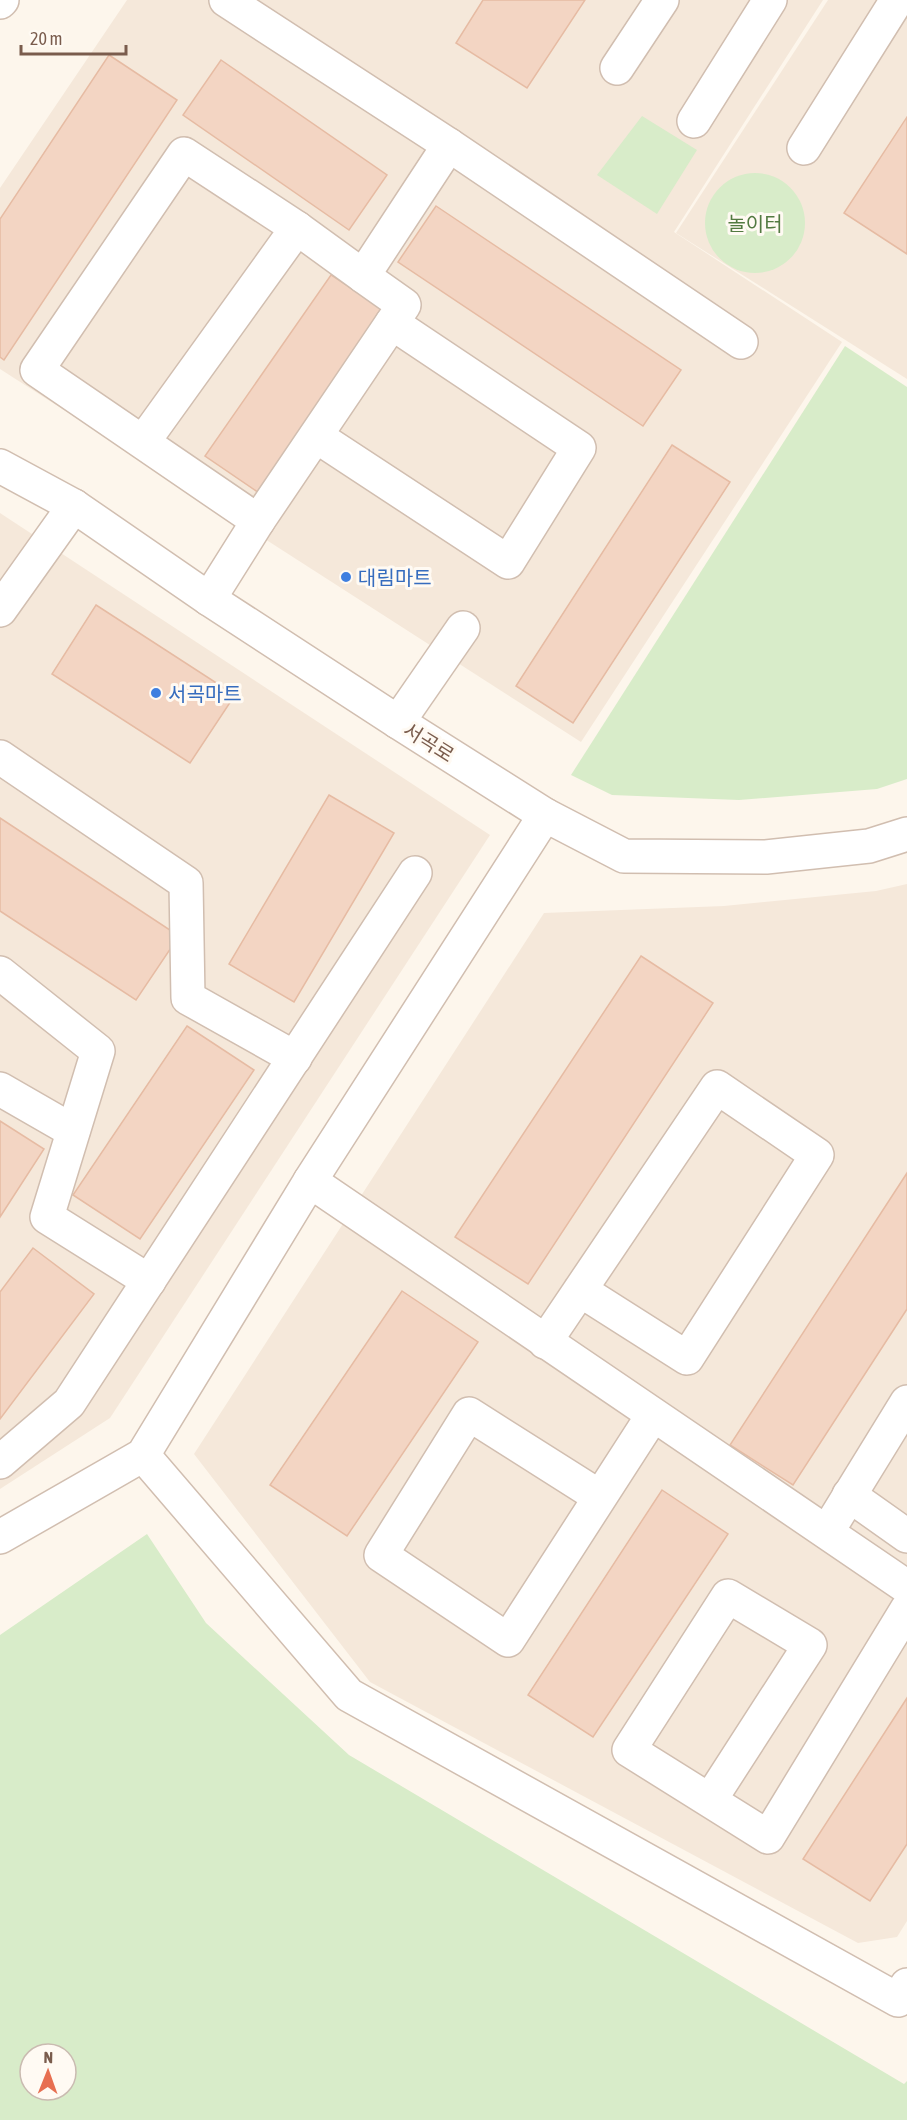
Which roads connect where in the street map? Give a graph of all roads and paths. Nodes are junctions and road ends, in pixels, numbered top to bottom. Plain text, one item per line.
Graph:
1 (226, 0) edge
2 (662, 0) edge
3 (770, 0) edge
4 (897, 0) edge
5 (617, 68) dead end
6 (694, 121) dead end
7 (449, 145) junction
8 (804, 148) dead end
9 (297, 228) junction
10 (363, 276) junction
11 (392, 323) junction
12 (741, 342) dead end
13 (316, 436) junction
14 (143, 442) junction
15 (0, 466) edge
16 (74, 506) junction
17 (258, 521) junction
18 (209, 599) junction
19 (0, 610) edge
20 (463, 628) dead end
21 (398, 722) junction
22 (0, 757) edge
23 (545, 815) junction
24 (907, 834) edge
25 (415, 873) dead end
26 (0, 974) edge
27 (295, 1058) junction
28 (0, 1089) edge
29 (73, 1131) junction
30 (310, 1181) junction
31 (149, 1281) junction
32 (580, 1290) junction
33 (546, 1342) junction
34 (907, 1402) edge
35 (653, 1415) junction
36 (143, 1455) junction
37 (0, 1462) edge
38 (849, 1495) junction
39 (600, 1497) junction
40 (826, 1532) junction
41 (907, 1536) edge
42 (0, 1537) edge
43 (907, 1587) edge
44 (907, 1609) edge
45 (710, 1800) junction
46 (907, 1985) edge

1 - 7 street
2 - 5 street
3 - 6 street
4 - 8 street
7 - 10 street
7 - 12 street
9 - 10 street
9 - 14 street
9 - 14 street
10 - 11 street
11 - 13 street
11 - 13 street
13 - 17 street
14 - 17 street
15 - 16 street, 서곡로
16 - 18 street, 서곡로
16 - 19 street
17 - 18 street
18 - 21 street, 서곡로
20 - 21 street
21 - 23 street, 서곡로
22 - 27 street
23 - 24 street, 서곡로
23 - 30 street
25 - 27 street
26 - 29 street
27 - 31 street
28 - 29 street
29 - 31 street
30 - 33 street
30 - 36 street
31 - 37 street
32 - 32 street
32 - 33 street
33 - 35 street
34 - 38 street
35 - 39 street
35 - 40 street
36 - 42 street
36 - 46 street
38 - 40 street
38 - 41 street
39 - 39 street
40 - 43 street
44 - 45 street
45 - 45 street

